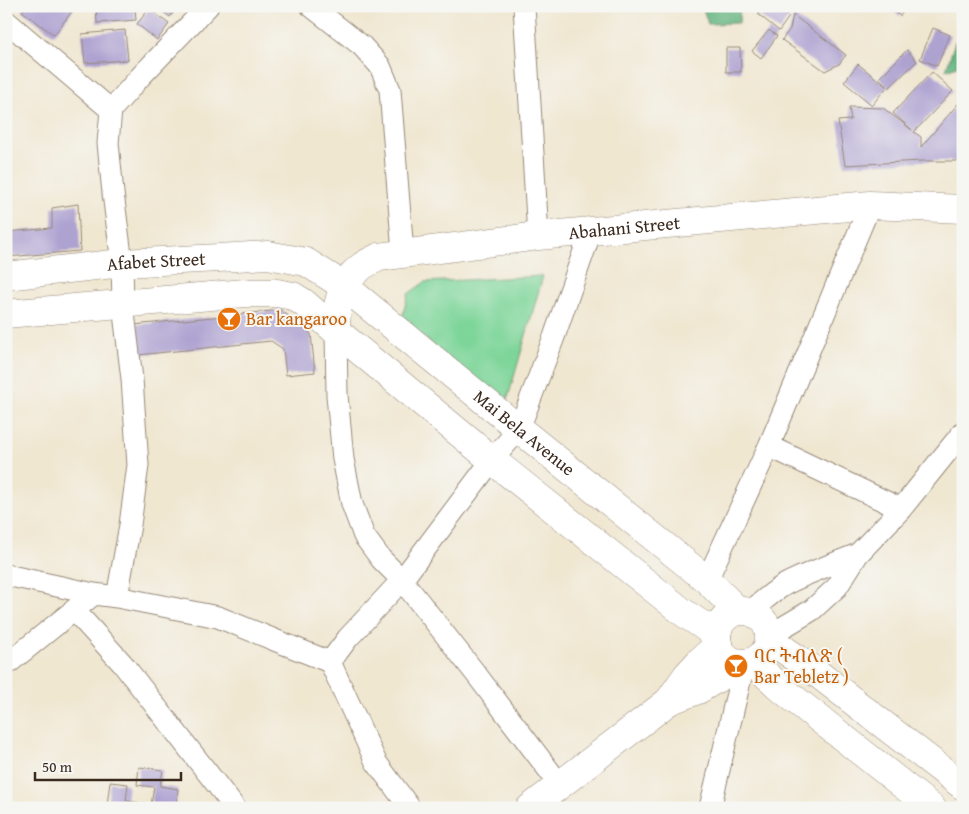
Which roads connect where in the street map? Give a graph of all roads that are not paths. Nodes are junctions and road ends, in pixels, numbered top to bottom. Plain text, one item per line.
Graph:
1 (208, 6) edge
2 (310, 6) edge
3 (524, 6) edge
4 (6, 21) edge
5 (111, 110) junction
6 (870, 205) junction
7 (963, 209) edge
8 (591, 231) junction
9 (538, 236) junction
10 (403, 253) junction
11 (306, 262) joint
12 (122, 263) junction
13 (6, 276) edge
14 (344, 286) junction
15 (123, 305) junction
16 (6, 314) edge
17 (336, 331) junction
18 (519, 429) junction
19 (963, 432) edge
20 (769, 446) junction
21 (492, 460) junction
22 (902, 509) junction
23 (858, 554) junction
24 (6, 575) edge
25 (402, 580) junction
26 (707, 580) junction
27 (94, 594) junction
28 (117, 598) junction
29 (74, 610) junction
30 (744, 612) junction
31 (770, 637) junction
32 (717, 640) junction
33 (330, 662) junction
34 (746, 663) junction
35 (6, 665) edge
36 (669, 701) junction
37 (560, 785) junction
38 (963, 786) edge
39 (235, 808) edge
40 (410, 808) edge
41 (530, 808) edge
42 (710, 808) edge
43 (932, 808) edge

1 - 5 street
2 - 10 street
3 - 9 street
4 - 5 street
5 - 12 street
6 - 7 main road, Abahani Street
6 - 8 main road, Abahani Street
6 - 20 street
8 - 9 main road, Abahani Street
8 - 18 street
9 - 10 main road, Abahani Street
10 - 14 main road, Abahani Street
11 - 12 main road, Afabet Street
11 - 14 main road, Mai Bela Avenue
12 - 13 main road, Afabet Street
12 - 15 street
14 - 17 main road, Abahani Street
14 - 18 main road, Mai Bela Avenue
15 - 16 main road
15 - 17 main road
15 - 28 street
17 - 21 main road
17 - 25 street
18 - 21 street
18 - 26 main road, Mai Bela Avenue
19 - 22 street
20 - 22 street
20 - 26 street
21 - 25 street
21 - 32 main road
22 - 23 street
23 - 30 street
23 - 31 street
24 - 27 street
25 - 33 street
25 - 37 street
26 - 30 main road, Mai Bela Avenue
27 - 28 street
27 - 29 street
28 - 33 street
29 - 35 street
29 - 39 street
30 - 31 main road
30 - 32 main road
31 - 34 main road
31 - 38 main road
32 - 34 main road
32 - 36 main road
33 - 40 street
34 - 36 main road
34 - 42 street
34 - 43 main road
36 - 37 main road
37 - 41 main road

